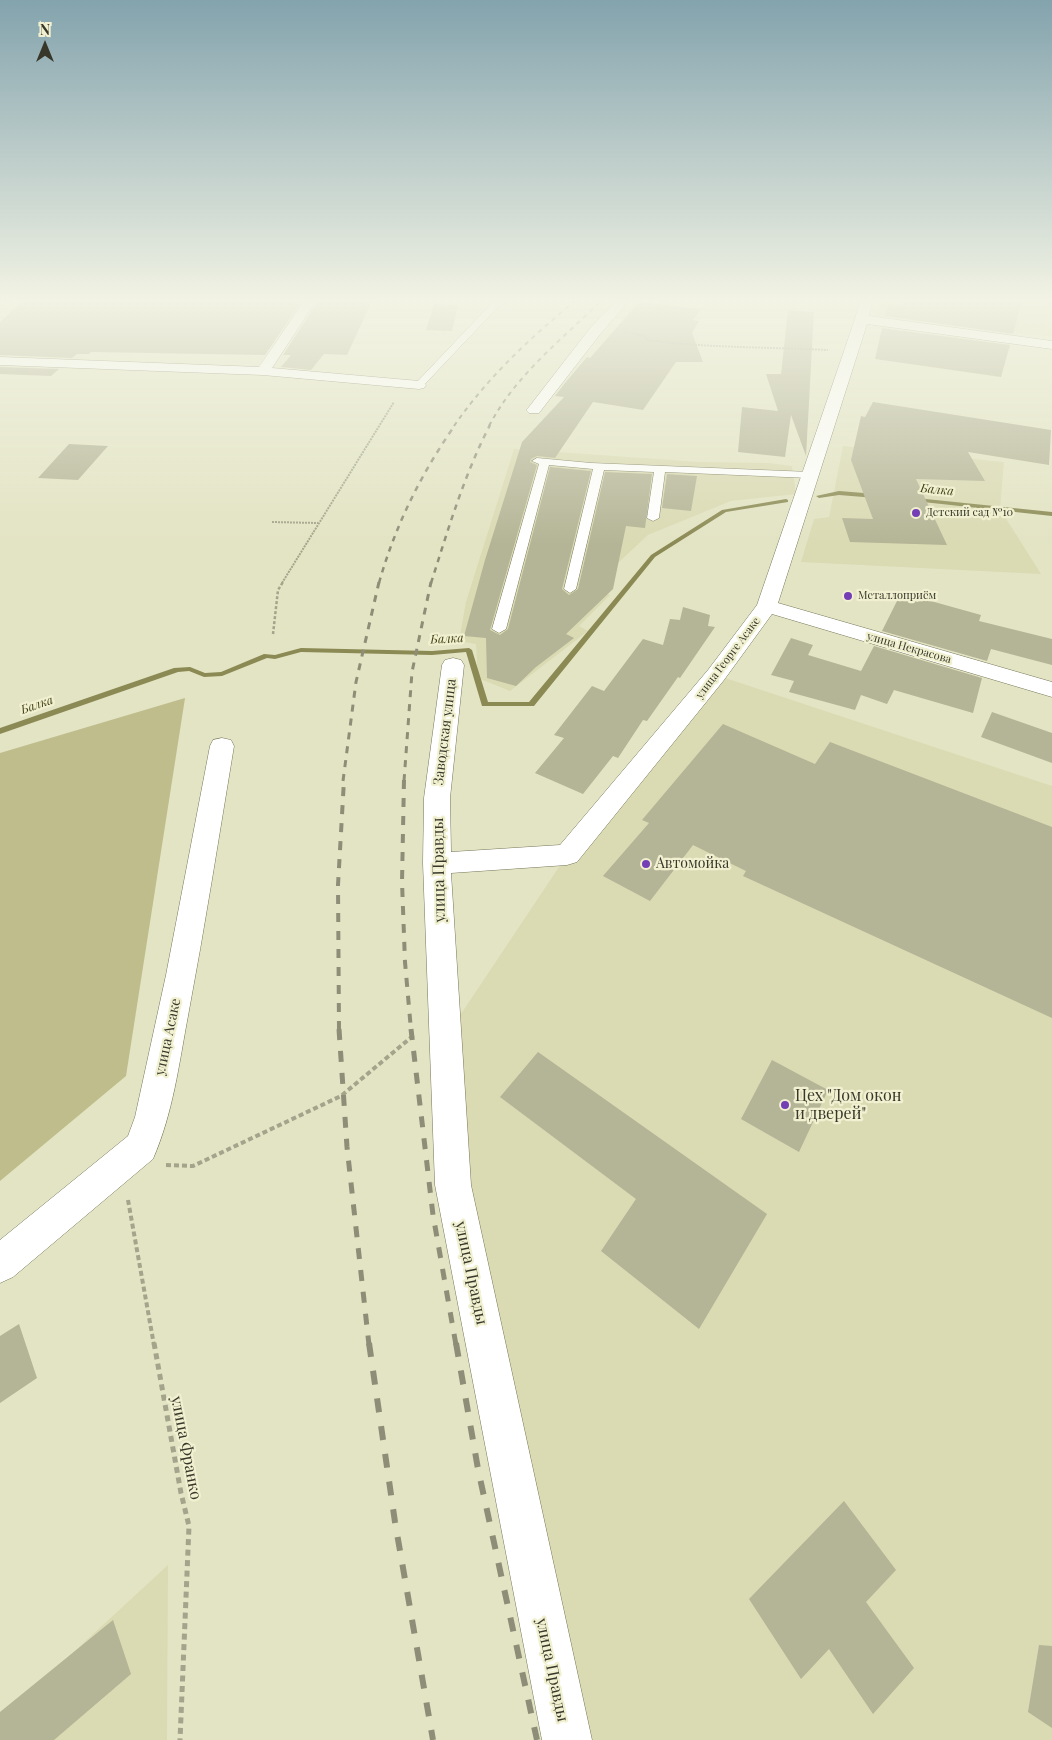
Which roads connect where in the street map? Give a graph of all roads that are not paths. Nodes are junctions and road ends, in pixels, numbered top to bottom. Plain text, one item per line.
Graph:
1 (392, 382) edge
2 (556, 382) edge
3 (841, 382) edge
4 (413, 384) edge
5 (534, 410) dead end
6 (598, 467) junction
7 (660, 469) junction
8 (810, 475) junction
9 (653, 518) dead end
10 (570, 589) dead end
11 (767, 606) junction
12 (499, 629) dead end
13 (453, 665) dead end
14 (1052, 690) edge
15 (222, 746) dead end
16 (437, 798) joint
17 (437, 863) junction
18 (0, 1264) edge
19 (567, 1740) edge

1 - 4 street
2 - 5 street
3 - 8 street, улица Георге Асаке
6 - 7 lane
6 - 10 lane
6 - 12 lane
7 - 8 lane
7 - 9 lane
8 - 11 street, улица Георге Асаке
11 - 14 street, улица Некрасова
11 - 17 street, улица Георге Асаке
13 - 16 street, Заводская улица
15 - 18 street, улица Асаке
16 - 17 street, улица Правды
17 - 19 street, улица Правды

